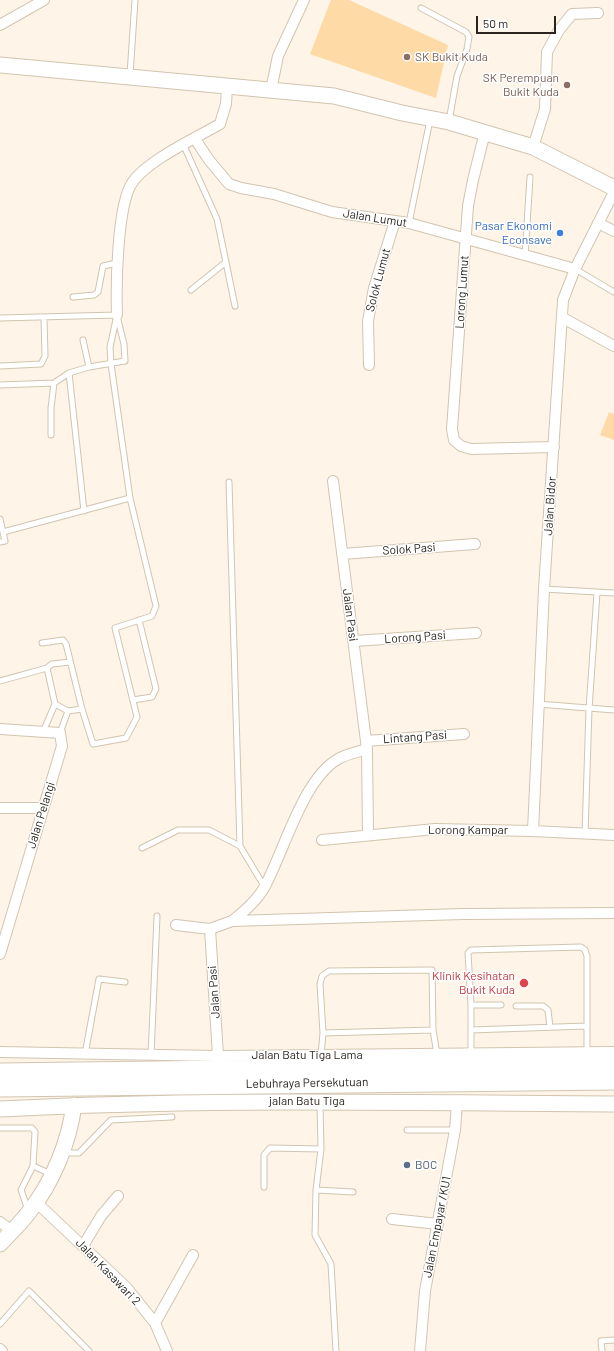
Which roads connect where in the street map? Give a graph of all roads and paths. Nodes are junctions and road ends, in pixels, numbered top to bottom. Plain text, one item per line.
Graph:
1 (45, 0) edge
2 (135, 0) edge
3 (304, 0) edge
4 (421, 8) dead end
5 (598, 13) dead end
6 (0, 25) edge
7 (0, 65) edge
8 (130, 76) junction
9 (227, 87) junction
10 (271, 90) junction
11 (431, 118) junction
12 (449, 122) junction
13 (485, 132) junction
14 (195, 139) junction
15 (184, 146) junction
16 (533, 147) junction
17 (530, 177) dead end
18 (614, 188) edge
19 (614, 192) edge
20 (395, 221) junction
21 (409, 223) junction
22 (598, 223) junction
23 (614, 231) edge
24 (466, 239) junction
25 (525, 256) junction
26 (226, 262) junction
27 (117, 263) junction
28 (574, 269) junction
29 (191, 290) dead end
30 (614, 292) edge
31 (73, 297) dead end
32 (235, 306) dead end
33 (117, 315) junction
34 (0, 318) edge
35 (44, 318) junction
36 (563, 318) junction
37 (83, 340) dead end
38 (614, 346) edge
39 (111, 364) junction
40 (369, 365) dead end
41 (0, 366) edge
42 (89, 367) junction
43 (69, 373) junction
44 (54, 383) junction
45 (0, 384) edge
46 (52, 435) dead end
47 (554, 447) junction
48 (333, 481) dead end
49 (229, 482) dead end
50 (130, 498) junction
51 (84, 511) junction
52 (0, 520) edge
53 (3, 532) junction
54 (0, 542) edge
55 (475, 544) dead end
56 (342, 554) junction
57 (544, 589) junction
58 (597, 593) junction
59 (614, 593) edge
60 (139, 620) junction
61 (476, 633) dead end
62 (354, 641) junction
63 (42, 643) dead end
64 (70, 662) junction
65 (47, 668) junction
66 (0, 681) edge
67 (133, 700) junction
68 (54, 704) junction
69 (538, 704) junction
70 (82, 709) junction
71 (589, 709) junction
72 (614, 710) edge
73 (68, 712) junction
74 (0, 729) edge
75 (44, 732) junction
76 (60, 733) junction
77 (464, 734) dead end
78 (367, 745) junction
79 (0, 808) edge
80 (43, 808) junction
81 (533, 831) junction
82 (585, 834) junction
83 (368, 835) junction
84 (614, 835) edge
85 (322, 840) dead end
86 (240, 846) junction
87 (142, 848) dead end
88 (265, 887) junction
89 (614, 913) edge
90 (157, 916) dead end
91 (232, 922) junction
92 (176, 925) dead end
93 (3, 928) edge
94 (210, 929) junction
95 (0, 954) edge
96 (125, 982) dead end
97 (471, 1005) junction
98 (501, 1006) dead end
99 (516, 1006) dead end
100 (586, 1026) junction
101 (550, 1027) junction
102 (433, 1030) junction
103 (471, 1030) junction
104 (323, 1033) junction
105 (0, 1052) edge
106 (587, 1052) junction
107 (614, 1052) edge
108 (85, 1054) junction
109 (437, 1054) junction
110 (471, 1054) junction
111 (321, 1055) junction
112 (151, 1056) junction
113 (218, 1056) junction
114 (614, 1065) edge
115 (0, 1073) edge
116 (614, 1080) edge
117 (0, 1087) edge
118 (320, 1100) junction
119 (457, 1104) junction
120 (614, 1104) edge
121 (74, 1105) junction
122 (0, 1109) edge
123 (172, 1117) dead end
124 (0, 1128) edge
125 (408, 1130) dead end
126 (455, 1130) junction
127 (321, 1149) junction
128 (62, 1153) junction
129 (33, 1166) junction
130 (52, 1175) junction
131 (264, 1187) dead end
132 (316, 1190) junction
133 (353, 1192) dead end
134 (118, 1196) dead end
135 (32, 1207) junction
136 (392, 1219) dead end
137 (438, 1224) junction
138 (6, 1227) edge
139 (0, 1244) edge
140 (83, 1246) junction
141 (193, 1255) dead end
142 (155, 1323) junction
143 (0, 1324) edge
144 (614, 1340) edge
145 (89, 1351) edge
146 (167, 1351) edge
147 (336, 1351) edge
148 (420, 1351) edge
149 (602, 1351) edge

1 - 6 street
2 - 8 lane
3 - 10 street
4 - 12 lane
5 - 16 street
7 - 8 street
8 - 9 street
9 - 10 street
9 - 14 street
10 - 11 street
11 - 12 street
11 - 21 lane
12 - 13 street
13 - 16 street
13 - 24 street, Lorong Lumut
14 - 15 street
14 - 20 street, Jalan Lumut
15 - 26 lane
15 - 27 street
16 - 18 street
17 - 25 lane
19 - 22 street, Jalan Bidor
20 - 21 street, Jalan Lumut
20 - 40 street, Solok Lumut
21 - 24 street, Jalan Lumut
22 - 23 street
22 - 28 street, Jalan Bidor
24 - 25 street, Jalan Lumut
24 - 47 street, Lorong Lumut
25 - 28 street, Jalan Lumut
26 - 29 lane
26 - 32 lane
27 - 31 lane
27 - 33 street
28 - 30 lane
28 - 36 street, Jalan Bidor
33 - 35 lane
33 - 39 lane
33 - 39 lane
34 - 35 lane
35 - 41 lane
36 - 38 street
36 - 47 street, Jalan Bidor
37 - 42 lane
39 - 42 lane
39 - 50 lane
42 - 43 lane
43 - 44 lane
43 - 51 lane
44 - 45 lane
44 - 46 lane
47 - 57 street, Jalan Bidor
48 - 56 street, Jalan Pasi
49 - 86 lane
50 - 51 lane
50 - 60 lane
51 - 53 lane
52 - 53 lane
53 - 54 lane
55 - 56 street, Solok Pasi
56 - 62 street, Jalan Pasi
57 - 58 lane
57 - 69 street, Jalan Bidor
58 - 59 lane
58 - 71 lane
60 - 67 lane
60 - 67 lane
61 - 62 street, Lorong Pasi
62 - 78 street, Jalan Pasi
63 - 64 lane
64 - 65 lane
64 - 70 lane
65 - 66 lane
65 - 68 lane
67 - 70 lane
68 - 73 lane
68 - 75 lane
69 - 71 lane
69 - 81 street, Jalan Bidor
70 - 73 lane
71 - 72 lane
71 - 82 lane
73 - 76 lane
74 - 75 street
75 - 76 street
76 - 80 street, Jalan Pelangi
77 - 78 street, Lintang Pasi
78 - 83 street, Jalan Pasi
78 - 88 street
79 - 80 street
80 - 93 street, Jalan Pelangi
81 - 82 street, Lorong Kampar
81 - 83 street, Lorong Kampar
82 - 84 street, Lorong Kampar
83 - 85 street, Lorong Kampar
86 - 87 lane
86 - 88 lane
88 - 91 street
89 - 91 street
90 - 112 lane
91 - 94 street
92 - 94 street
93 - 95 street, Jalan Pelangi
94 - 113 street, Jalan Pasi
96 - 108 lane
97 - 98 lane
97 - 100 lane
97 - 103 lane
99 - 101 lane
100 - 101 lane
100 - 106 lane
101 - 103 lane
102 - 104 lane
102 - 104 lane
102 - 109 lane
103 - 110 lane
104 - 111 lane
105 - 108 street, Jalan Batu Tiga Lama
106 - 107 street, Jalan Batu Tiga Lama
106 - 110 street, Jalan Batu Tiga Lama
108 - 112 street, Jalan Batu Tiga Lama
109 - 110 street, Jalan Batu Tiga Lama
109 - 111 street, Jalan Batu Tiga Lama
111 - 113 street, Jalan Batu Tiga Lama
112 - 113 street, Jalan Batu Tiga Lama
114 - 115 highway, Lebuhraya Persekutuan
116 - 117 highway, Lebuhraya Persekutuan
118 - 119 street, jalan Batu Tiga
118 - 121 street, jalan Batu Tiga
118 - 127 lane
119 - 120 street, jalan Batu Tiga
119 - 126 street, Jalan Empayar /KU1
121 - 122 street, jalan Batu Tiga
121 - 128 street
123 - 128 lane
124 - 129 lane
125 - 126 lane
126 - 137 street, Jalan Empayar /KU1
127 - 131 lane
127 - 132 lane
128 - 130 street
129 - 130 lane
129 - 135 lane
130 - 135 street
132 - 133 lane
132 - 147 lane
134 - 140 street
135 - 138 street
135 - 140 street, Jalan Kasawari 2
136 - 137 street
137 - 148 street, Jalan Empayar /KU1
138 - 139 street
140 - 142 street, Jalan Kasawari 2
141 - 142 street
142 - 146 street, Jalan Kasawari 2
143 - 145 lane
144 - 149 lane

